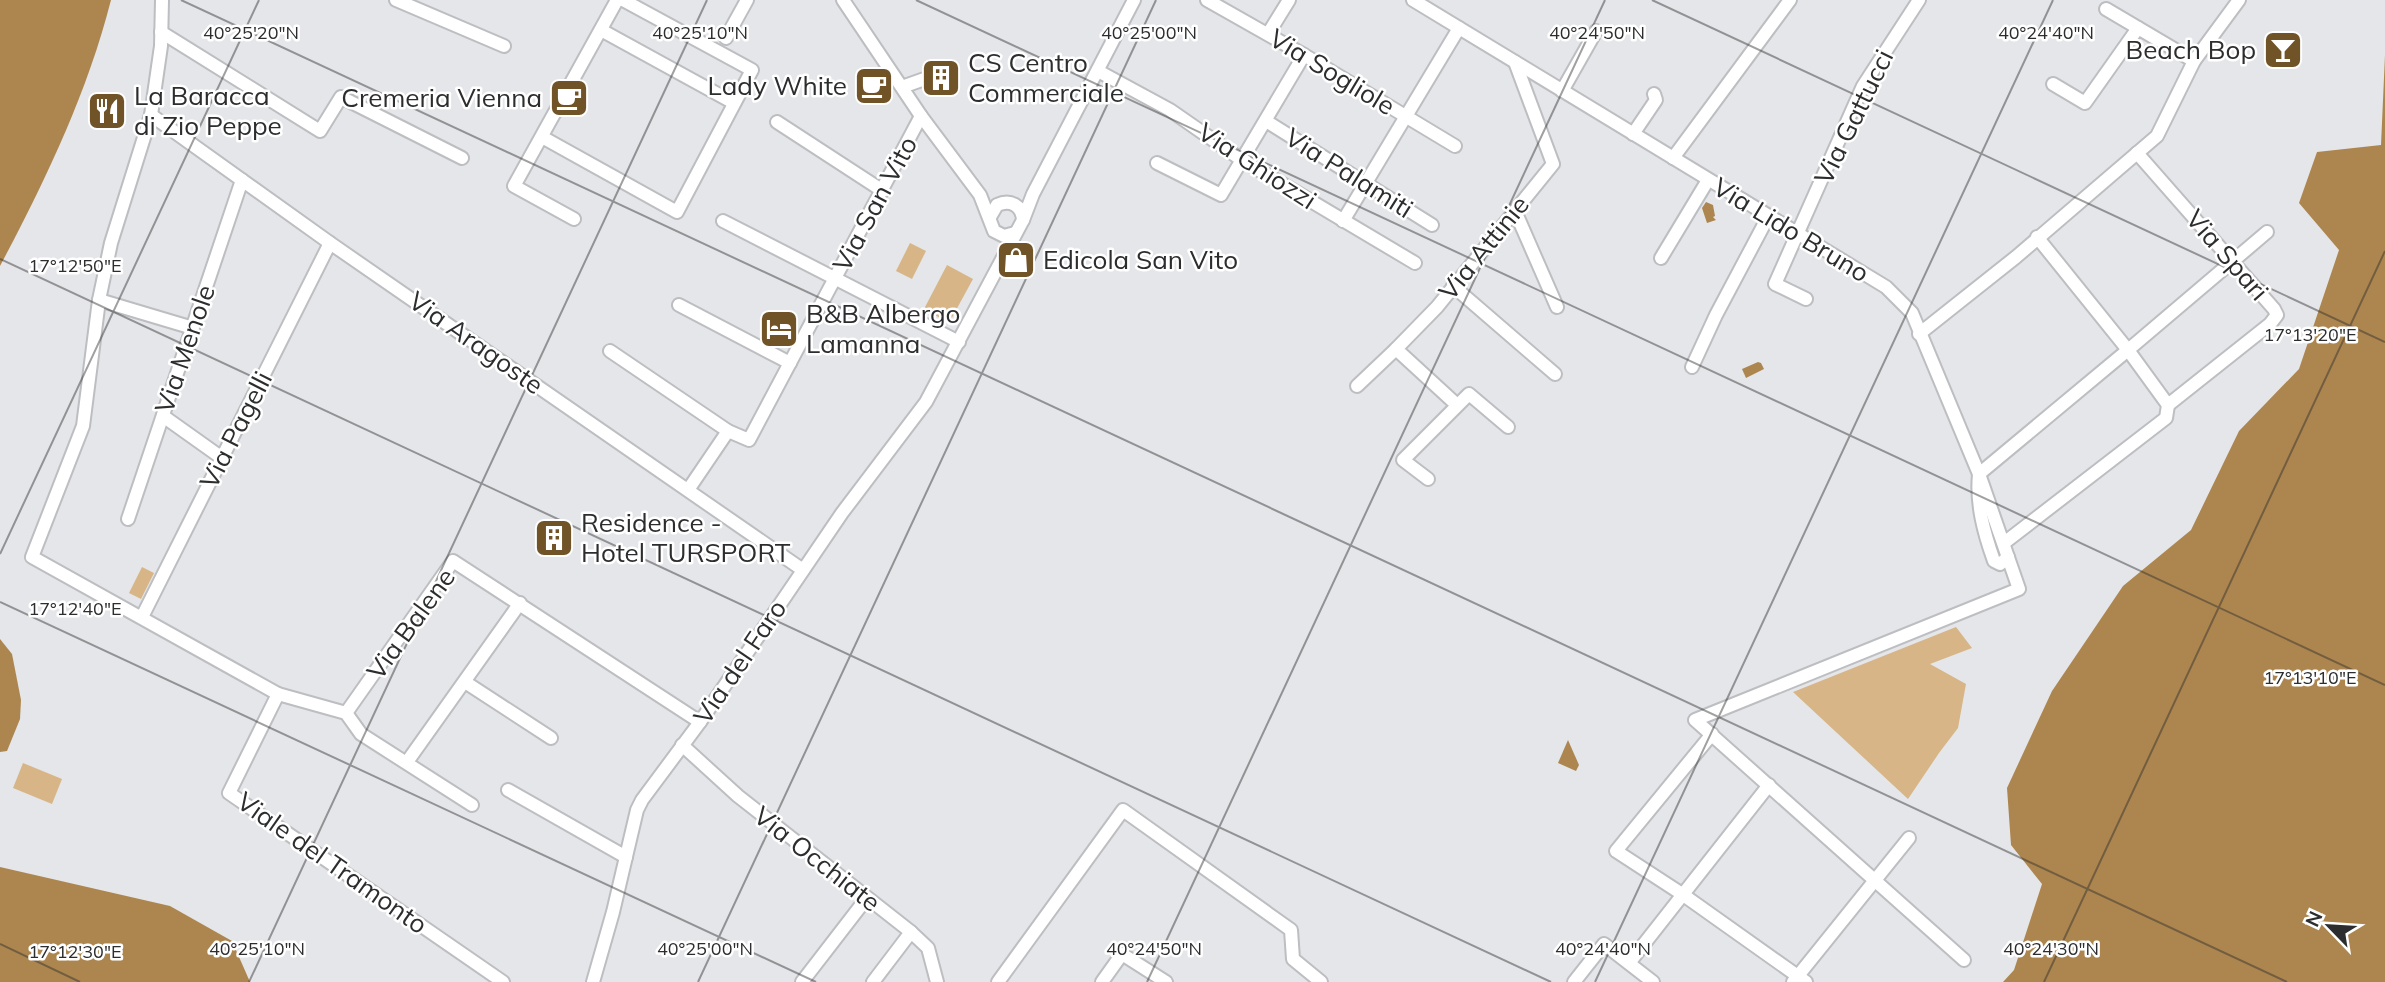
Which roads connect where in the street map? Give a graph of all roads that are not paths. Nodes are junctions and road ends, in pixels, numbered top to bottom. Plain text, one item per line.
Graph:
1 (162, 0) edge
2 (396, 0) edge
3 (617, 0) edge
4 (623, 0) edge
5 (747, 0) edge
6 (843, 0) edge
7 (1134, 0) edge
8 (1207, 0) edge
9 (1289, 0) edge
10 (1413, 0) edge
11 (1790, 0) edge
12 (2239, 0) edge
13 (1916, 1) edge
14 (2106, 9) dead end
15 (1459, 28) junction
16 (2138, 28) junction
17 (601, 30) junction
18 (1596, 31) dead end
19 (161, 32) junction
20 (1268, 34) junction
21 (726, 38) dead end
22 (504, 46) dead end
23 (1304, 55) junction
24 (2194, 61) junction
25 (1515, 62) junction
26 (1098, 71) junction
27 (930, 77) dead end
28 (2053, 84) dead end
29 (902, 87) junction
30 (1562, 91) junction
31 (1654, 94) dead end
32 (734, 103) junction
33 (151, 115) junction
34 (921, 116) junction
35 (1407, 117) junction
36 (1266, 121) junction
37 (777, 122) dead end
38 (1633, 134) junction
39 (542, 137) junction
40 (1455, 146) dead end
41 (2137, 153) junction
42 (462, 158) dead end
43 (1673, 158) junction
44 (1242, 160) junction
45 (1157, 163) dead end
46 (242, 180) junction
47 (1708, 180) junction
48 (1365, 184) junction
49 (883, 191) junction
50 (1033, 194) junction
51 (980, 195) junction
52 (999, 204) junction
53 (1016, 205) junction
54 (1515, 211) junction
55 (990, 217) junction
56 (1768, 217) junction
57 (574, 219) dead end
58 (1023, 220) junction
59 (1343, 220) junction
60 (723, 221) dead end
61 (1432, 225) dead end
62 (2267, 232) dead end
63 (1015, 233) junction
64 (999, 234) junction
65 (1797, 235) junction
66 (2037, 237) junction
67 (330, 243) junction
68 (1002, 256) junction
69 (1661, 258) dead end
70 (2233, 260) junction
71 (1415, 263) dead end
72 (835, 278) junction
73 (1453, 286) junction
74 (1806, 299) dead end
75 (99, 300) junction
76 (679, 304) dead end
77 (1557, 307) dead end
78 (193, 328) junction
79 (1919, 334) junction
80 (959, 342) junction
81 (1396, 349) junction
82 (2128, 350) junction
83 (610, 351) dead end
84 (790, 363) junction
85 (1692, 367) dead end
86 (1555, 374) dead end
87 (1357, 386) dead end
88 (1457, 405) junction
89 (2168, 405) junction
90 (163, 416) junction
91 (1508, 427) dead end
92 (728, 431) junction
93 (222, 458) junction
94 (1979, 474) junction
95 (1428, 479) dead end
96 (688, 490) junction
97 (128, 519) dead end
98 (2004, 543) junction
99 (2008, 557) junction
100 (803, 570) junction
101 (520, 603) junction
102 (142, 617) junction
103 (465, 682) junction
104 (278, 694) junction
105 (346, 713) junction
106 (701, 722) junction
107 (1712, 734) junction
108 (551, 738) dead end
109 (682, 745) junction
110 (407, 762) junction
111 (1769, 785) junction
112 (508, 790) dead end
113 (472, 805) dead end
114 (1909, 838) dead end
115 (626, 857) junction
116 (1876, 879) junction
117 (1682, 894) junction
118 (866, 899) junction
119 (911, 932) junction
120 (1965, 960) dead end
121 (1629, 963) junction
122 (1798, 980) edge
123 (503, 982) edge
124 (593, 982) edge
125 (802, 982) edge
126 (873, 982) edge
127 (937, 982) edge
128 (998, 982) edge
129 (1102, 982) edge
130 (1166, 982) edge
131 (1321, 982) edge
132 (1574, 982) edge
133 (1653, 982) edge

1 - 19 street
2 - 22 street
3 - 17 street
4 - 32 street
5 - 21 street
6 - 29 street
7 - 26 street
8 - 20 street, Via Sogliole
9 - 20 street
10 - 15 street, Via Lido Bruno
11 - 43 street
12 - 24 street
13 - 65 street, Via Gattucci
14 - 16 street
15 - 25 street, Via Lido Bruno
15 - 35 street
16 - 24 street
16 - 28 street
17 - 32 street
17 - 39 street
18 - 30 street
19 - 33 street
19 - 42 street
20 - 23 street, Via Sogliole
23 - 35 street, Via Sogliole
23 - 36 street
24 - 41 street
25 - 30 street, Via Lido Bruno
25 - 54 street, Via Attinie
26 - 44 street, Via Ghiozzi
26 - 50 street
27 - 29 street
29 - 34 street
30 - 38 street, Via Lido Bruno
31 - 38 street
32 - 39 street
33 - 46 street, Via Aragoste
33 - 75 street
34 - 49 street, Via San Vito
34 - 51 street
35 - 40 street, Via Sogliole
35 - 48 street
36 - 44 street
36 - 48 street, Via Palamiti
37 - 49 street
38 - 43 street, Via Lido Bruno
39 - 57 street
41 - 66 street
41 - 70 street, Via Spari
43 - 47 street, Via Lido Bruno
44 - 45 street
44 - 59 street, Via Ghiozzi
46 - 67 street, Via Aragoste
46 - 78 street, Via Menole
47 - 56 street, Via Lido Bruno
47 - 69 street
48 - 59 street
48 - 61 street, Via Palamiti
49 - 72 street, Via San Vito
50 - 53 street
50 - 58 street
51 - 52 street
51 - 55 street
52 - 53 street
52 - 55 street
53 - 58 street
54 - 73 street, Via Attinie
54 - 77 street
55 - 64 street
56 - 65 street, Via Lido Bruno
56 - 85 street
58 - 63 street
59 - 71 street, Via Ghiozzi
60 - 72 street
62 - 70 street
63 - 64 street
63 - 68 street, Via del Faro
64 - 68 street
65 - 74 street, Via Gattucci
65 - 79 street, Via Lido Bruno
66 - 79 street
66 - 82 street
67 - 93 street, Via Pagelli
67 - 96 street, Via Aragoste
68 - 80 street, Via del Faro
70 - 82 street
70 - 89 street, Via Spari
72 - 80 street
72 - 84 street, Via San Vito
73 - 81 street, Via Attinie
73 - 86 street
75 - 78 street
75 - 102 street
76 - 84 street
78 - 90 street, Via Menole
79 - 94 street, Via Lido Bruno
80 - 100 street, Via del Faro
81 - 87 street, Via Attinie
81 - 88 street
82 - 89 street
82 - 94 street
83 - 92 street
84 - 92 street, Via San Vito
88 - 91 street
88 - 95 street
89 - 98 street
90 - 93 street
90 - 97 street, Via Menole
92 - 96 street
93 - 102 street, Via Pagelli
94 - 98 street, Via Lido Bruno
94 - 99 street
96 - 100 street, Via Aragoste
98 - 99 street, Via Lido Bruno
99 - 107 street, Via Lido Bruno
100 - 106 street, Via del Faro
101 - 103 street
101 - 105 street, Via Balene
101 - 106 street, Via Balene
102 - 104 street
103 - 108 street
103 - 110 street
104 - 105 street
104 - 123 street, Viale del Tramonto
105 - 110 street
106 - 109 street, Via del Faro
107 - 111 street
107 - 117 street
109 - 115 street, Via del Faro
109 - 118 street, Via Occhiate
110 - 113 street
111 - 116 street
111 - 117 street
112 - 115 street
114 - 116 street
115 - 124 street, Via del Faro
116 - 120 street
116 - 122 street
117 - 121 street
117 - 122 street
118 - 119 street, Via Occhiate
118 - 125 street
119 - 126 street
119 - 127 street, Via Occhiate
121 - 132 street
121 - 133 street
128 - 131 street
129 - 130 street

